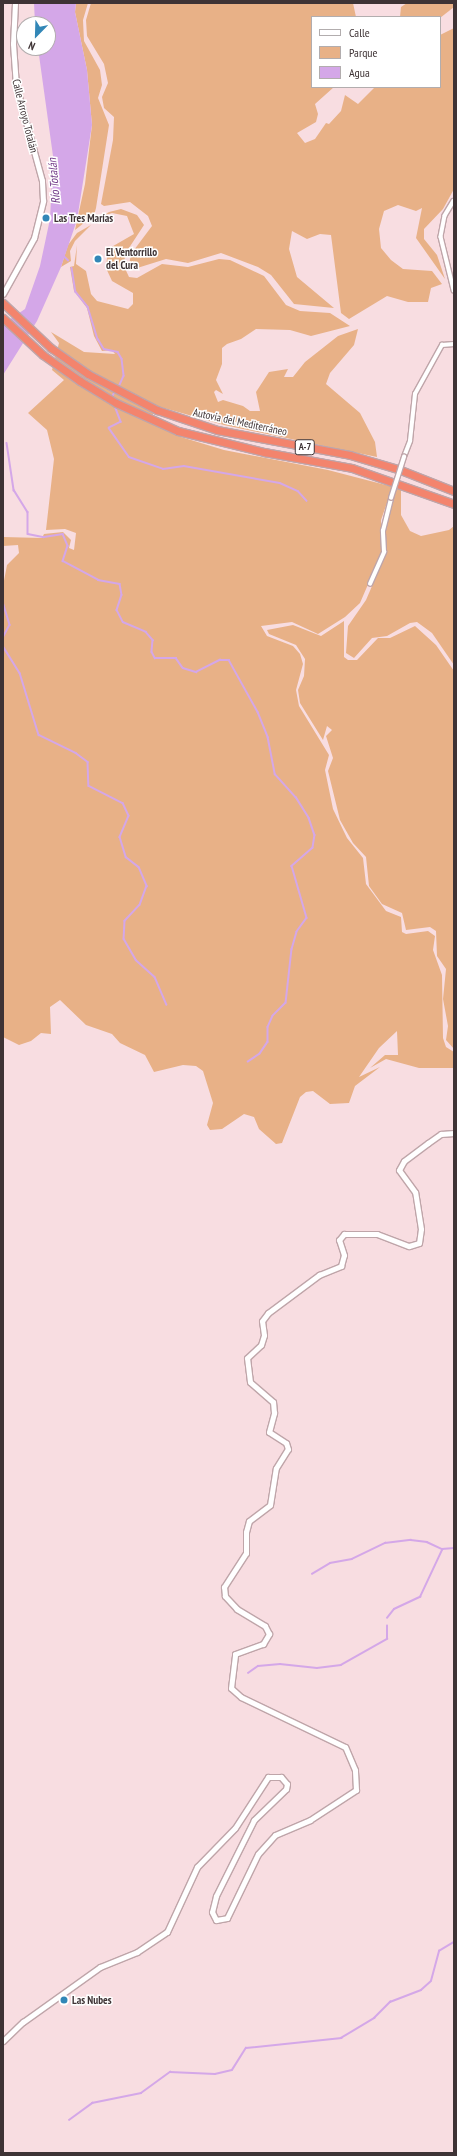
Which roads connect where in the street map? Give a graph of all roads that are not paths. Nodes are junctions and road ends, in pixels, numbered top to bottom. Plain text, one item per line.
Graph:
1 (15, 3) edge
2 (454, 201) edge
3 (454, 277) edge
4 (449, 279) junction
5 (454, 290) edge
6 (3, 294) edge
7 (3, 303) edge
8 (3, 318) edge
9 (454, 344) edge
10 (454, 491) edge
11 (454, 504) edge
12 (370, 584) dead end
13 (454, 1133) edge
14 (3, 2041) edge

1 - 6 street, Calle Arroyo Totalán
2 - 4 street
3 - 4 street
4 - 5 street
7 - 10 highway, Autovía del Mediterráneo / A-7
8 - 11 highway, Autovía del Mediterráneo / A-7
9 - 12 street, bridge
13 - 14 main road

